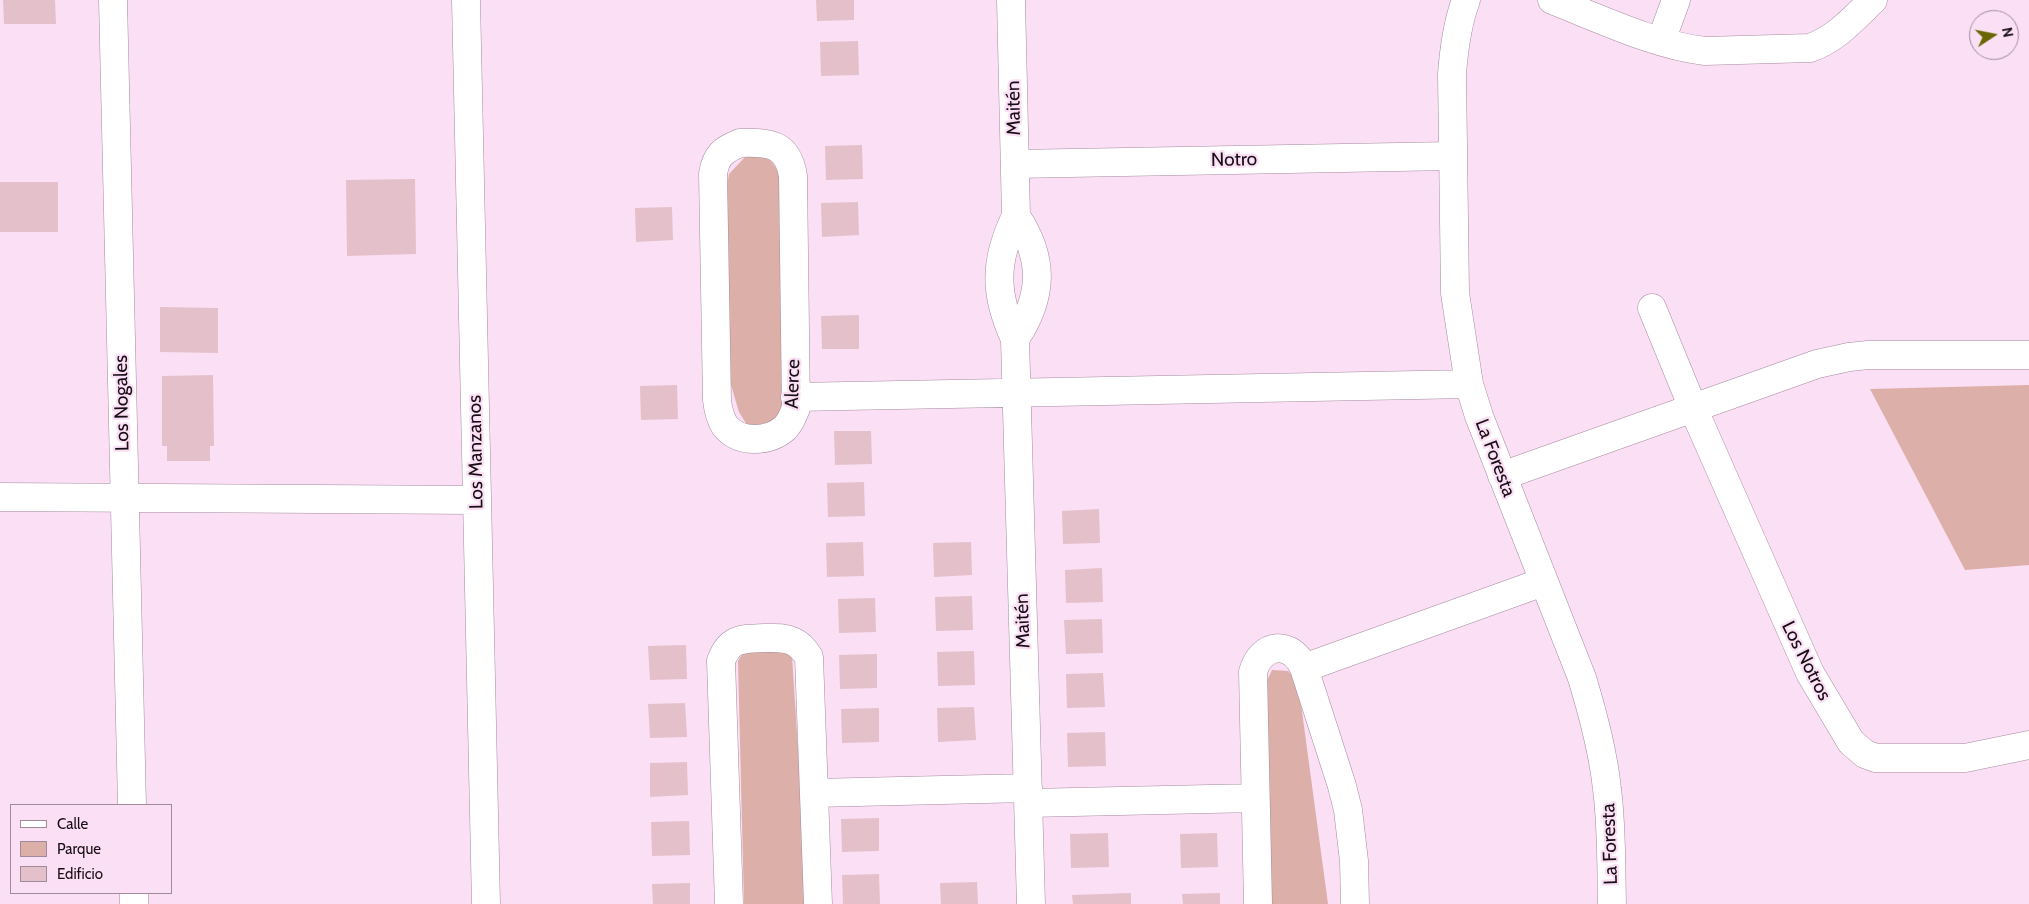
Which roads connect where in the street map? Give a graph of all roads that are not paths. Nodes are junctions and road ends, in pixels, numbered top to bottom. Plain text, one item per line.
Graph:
1 (114, 0) edge
2 (466, 0) edge
3 (1012, 0) edge
4 (1466, 0) edge
5 (1552, 0) edge
6 (1676, 0) edge
7 (1873, 0) edge
8 (1661, 41) junction
9 (1452, 156) junction
10 (1015, 164) junction
11 (1016, 216) junction
12 (1652, 308) dead end
13 (1015, 339) junction
14 (2029, 355) edge
15 (1469, 384) junction
16 (1017, 393) junction
17 (795, 397) junction
18 (1693, 408) junction
19 (1502, 476) junction
20 (0, 497) edge
21 (124, 498) junction
22 (477, 500) junction
23 (1543, 582) junction
24 (1304, 668) junction
25 (2029, 746) edge
26 (814, 793) junction
27 (1028, 796) junction
28 (1256, 798) junction
29 (132, 804) edge
30 (486, 904) edge
31 (729, 904) edge
32 (818, 904) edge
33 (1031, 904) edge
34 (1258, 904) edge
35 (1355, 904) edge
36 (1612, 904) edge

1 - 21 street, Los Nogales
2 - 22 street, Los Manzanos
3 - 10 street, Maitén
4 - 9 street, La Foresta
5 - 8 street
6 - 8 street
7 - 8 street
9 - 10 street, Notro
9 - 15 street, La Foresta
10 - 11 street, Maitén
11 - 13 street, Maitén
11 - 13 street, Maitén
12 - 18 street, Los Notros
13 - 16 street, Maitén
14 - 18 street
15 - 16 street
15 - 19 street, La Foresta
16 - 17 street
16 - 27 street, Maitén
17 - 17 street, Alerce
18 - 19 street
18 - 25 street, Los Notros
19 - 23 street, La Foresta
20 - 21 street
21 - 22 street
21 - 29 street, Los Nogales
22 - 30 street, Los Manzanos
23 - 24 street
23 - 36 street, La Foresta
24 - 28 street
24 - 35 street
26 - 27 street
26 - 31 street
26 - 32 street
27 - 28 street
27 - 33 street, Maitén
28 - 34 street

